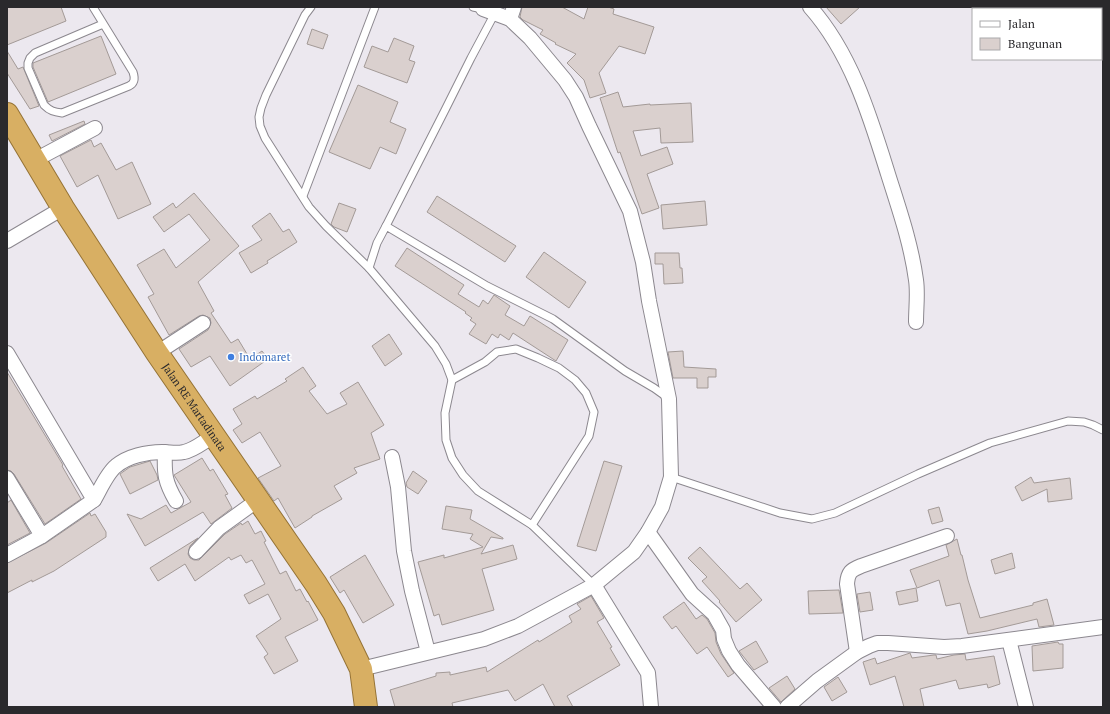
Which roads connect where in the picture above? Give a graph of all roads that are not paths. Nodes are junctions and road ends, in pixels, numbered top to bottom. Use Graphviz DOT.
graph roads {
  1 [pos="93,7"];
  2 [pos="311,7"];
  3 [pos="375,7"];
  4 [pos="810,7"];
  5 [pos="484,9"];
  6 [pos="512,13"];
  7 [pos="103,24"];
  8 [pos="7,114"];
  9 [pos="95,128"];
  10 [pos="35,160"];
  11 [pos="303,196"];
  12 [pos="63,208"];
  13 [pos="386,226"];
  14 [pos="7,241"];
  15 [pos="368,268"];
  16 [pos="916,322"];
  17 [pos="203,323"];
  18 [pos="7,353"];
  19 [pos="157,353"];
  20 [pos="452,380"];
  21 [pos="669,399"];
  22 [pos="1103,430"];
  23 [pos="214,436"];
  24 [pos="165,452"];
  25 [pos="392,457"];
  26 [pos="671,477"];
  27 [pos="7,478"];
  28 [pos="94,500"];
  29 [pos="258,500"];
  30 [pos="176,501"];
  31 [pos="532,525"];
  32 [pos="648,532"];
  33 [pos="42,536"];
  34 [pos="947,536"];
  35 [pos="196,552"];
  36 [pos="7,555"];
  37 [pos="594,585"];
  38 [pos="1103,627"];
  39 [pos="1009,640"];
  40 [pos="428,652"];
  41 [pos="858,652"];
  42 [pos="361,669"];
  43 [pos="366,707"];
  44 [pos="651,707"];
  45 [pos="774,707"];
  46 [pos="787,707"];
  47 [pos="1026,707"];
  1 -- 7 [label="lane"];
  2 -- 11 [label="lane"];
  3 -- 11 [label="lane"];
  4 -- 16 [label="street"];
  5 -- 6 [label="street"];
  5 -- 13 [label="lane"];
  6 -- 21 [label="street"];
  7 -- 7 [label="lane"];
  8 -- 10 [label="highway, Jalan RE Martadinata"];
  9 -- 10 [label="street"];
  10 -- 12 [label="highway, Jalan RE Martadinata"];
  11 -- 15 [label="lane"];
  12 -- 14 [label="street"];
  12 -- 19 [label="highway, Jalan RE Martadinata"];
  13 -- 15 [label="lane"];
  13 -- 21 [label="lane"];
  15 -- 20 [label="lane"];
  17 -- 19 [label="street"];
  18 -- 28 [label="street"];
  19 -- 23 [label="highway, Jalan RE Martadinata"];
  20 -- 31 [label="lane"];
  20 -- 31 [label="lane"];
  21 -- 26 [label="street"];
  22 -- 26 [label="lane"];
  23 -- 24 [label="street"];
  23 -- 29 [label="highway, Jalan RE Martadinata"];
  24 -- 28 [label="street"];
  24 -- 30 [label="street"];
  25 -- 40 [label="street"];
  26 -- 32 [label="street"];
  27 -- 33 [label="street"];
  28 -- 33 [label="street"];
  29 -- 35 [label="street"];
  29 -- 42 [label="highway, Jalan RE Martadinata"];
  31 -- 37 [label="lane"];
  32 -- 37 [label="street"];
  32 -- 45 [label="street"];
  33 -- 36 [label="street"];
  34 -- 41 [label="street"];
  37 -- 40 [label="street"];
  37 -- 44 [label="street"];
  38 -- 39 [label="street"];
  39 -- 41 [label="street"];
  39 -- 47 [label="street"];
  40 -- 42 [label="street"];
  41 -- 46 [label="street"];
  42 -- 43 [label="highway, Jalan RE Martadinata"];
}
